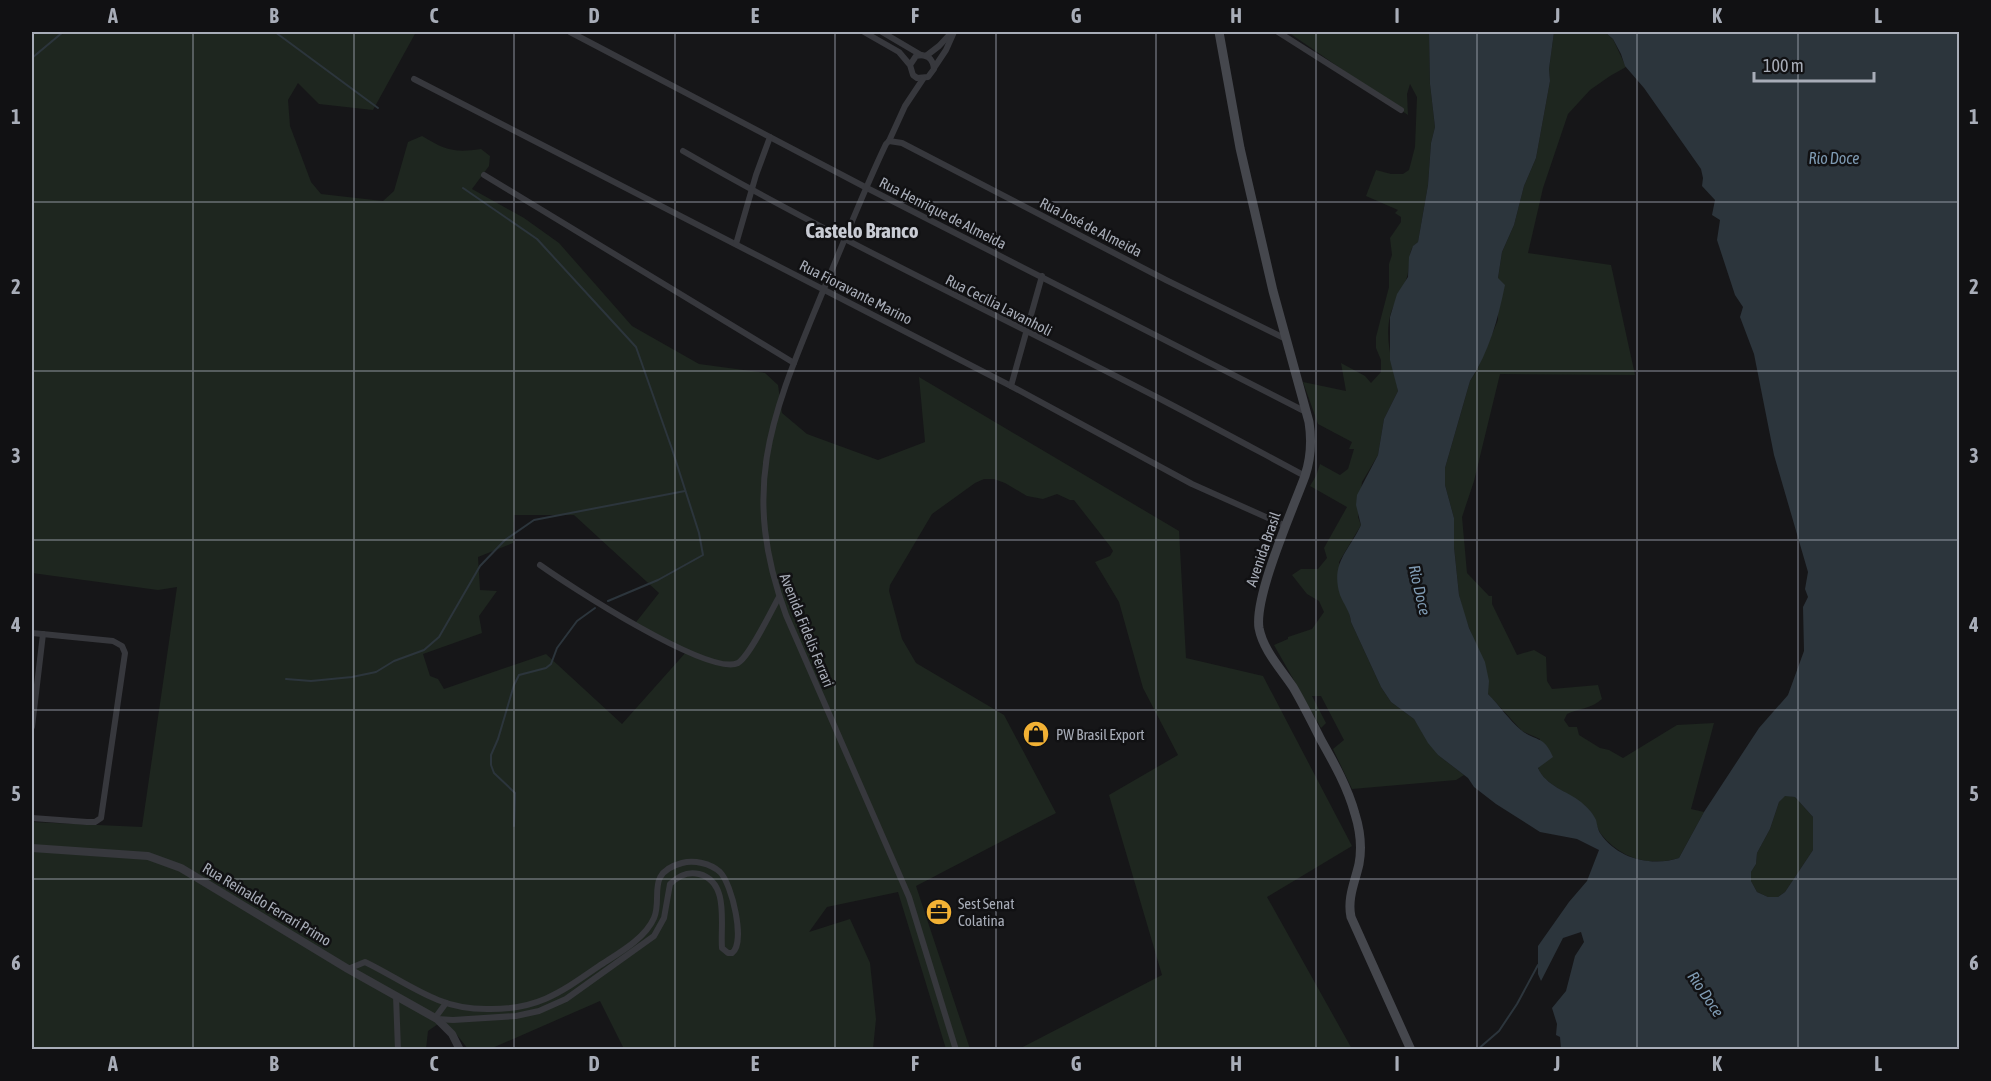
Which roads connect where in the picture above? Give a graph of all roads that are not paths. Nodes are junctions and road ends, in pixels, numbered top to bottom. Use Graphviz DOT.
graph roads {
  1 [pos="570,32"];
  2 [pos="864,32"];
  3 [pos="882,32"];
  4 [pos="953,32"];
  5 [pos="1219,32"];
  6 [pos="1278,32"];
  7 [pos="923,55"];
  8 [pos="910,65"];
  9 [pos="934,69"];
  10 [pos="414,79"];
  11 [pos="923,79"];
  12 [pos="1401,110"];
  13 [pos="770,137"];
  14 [pos="887,143"];
  15 [pos="683,151"];
  16 [pos="484,175"];
  17 [pos="865,187"];
  18 [pos="752,190"];
  19 [pos="844,239"];
  20 [pos="736,244"];
  21 [pos="1042,276"];
  22 [pos="824,290"];
  23 [pos="1025,332"];
  24 [pos="1286,339"];
  25 [pos="794,363"];
  26 [pos="1011,386"];
  27 [pos="1306,412"];
  28 [pos="1305,476"];
  29 [pos="1286,526"];
  30 [pos="540,565"];
  31 [pos="779,597"];
  32 [pos="32,633"];
  33 [pos="42,634"];
  34 [pos="32,727"];
  35 [pos="32,818"];
  36 [pos="32,848"];
  37 [pos="656,888"];
  38 [pos="668,893"];
  39 [pos="348,969"];
  40 [pos="396,996"];
  41 [pos="446,1003"];
  42 [pos="436,1018"];
  43 [pos="398,1050"];
  44 [pos="460,1050"];
  45 [pos="956,1050"];
  46 [pos="1411,1050"];
  1 -- 13 [label="street, Rua Henrique de Almeida"];
  2 -- 8 [label="street"];
  3 -- 7 [label="street"];
  4 -- 7 [label="street"];
  4 -- 9 [label="street"];
  5 -- 24 [label="main road, Avenida Brasil"];
  6 -- 12 [label="street"];
  7 -- 8 [label="street"];
  7 -- 9 [label="street"];
  8 -- 11 [label="street"];
  9 -- 11 [label="street"];
  10 -- 20 [label="street, Rua Fioravante Marino"];
  11 -- 14 [label="street, Avenida Fidelis Ferrari"];
  13 -- 17 [label="street, Rua Henrique de Almeida"];
  13 -- 18 [label="street"];
  14 -- 17 [label="street, Avenida Fidelis Ferrari"];
  14 -- 24 [label="street, Rua José de Almeida"];
  15 -- 18 [label="street, Rua Cecilia Lavanholi"];
  16 -- 25 [label="street"];
  17 -- 19 [label="street, Avenida Fidelis Ferrari"];
  17 -- 21 [label="street, Rua Henrique de Almeida"];
  18 -- 19 [label="street, Rua Cecilia Lavanholi"];
  18 -- 20 [label="street"];
  19 -- 22 [label="street, Avenida Fidelis Ferrari"];
  19 -- 23 [label="street, Rua Cecilia Lavanholi"];
  20 -- 22 [label="street, Rua Fioravante Marino"];
  21 -- 23 [label="street"];
  21 -- 27 [label="street, Rua Henrique de Almeida"];
  22 -- 25 [label="street, Avenida Fidelis Ferrari"];
  22 -- 26 [label="street, Rua Fioravante Marino"];
  23 -- 26 [label="street"];
  23 -- 28 [label="street, Rua Cecilia Lavanholi"];
  24 -- 27 [label="main road, Avenida Brasil"];
  25 -- 31 [label="street, Avenida Fidelis Ferrari"];
  26 -- 29 [label="street, Rua Fioravante Marino"];
  27 -- 28 [label="main road, Avenida Brasil"];
  28 -- 29 [label="main road, Avenida Brasil"];
  29 -- 46 [label="main road, Avenida Brasil"];
  30 -- 31 [label="street"];
  31 -- 45 [label="street, Avenida Fidelis Ferrari"];
  32 -- 33 [label="street"];
  33 -- 34 [label="street"];
  33 -- 35 [label="street"];
  36 -- 39 [label="street, Rua Reinaldo Ferrari Primo"];
  37 -- 38 [label="street"];
  37 -- 38 [label="street"];
  37 -- 41 [label="street"];
  38 -- 42 [label="street"];
  39 -- 40 [label="street, Rua Reinaldo Ferrari Primo"];
  39 -- 41 [label="street"];
  40 -- 42 [label="street, Rua Reinaldo Ferrari Primo"];
  40 -- 43 [label="street"];
  41 -- 42 [label="street"];
  42 -- 44 [label="street, Rua Reinaldo Ferrari Primo"];
}
